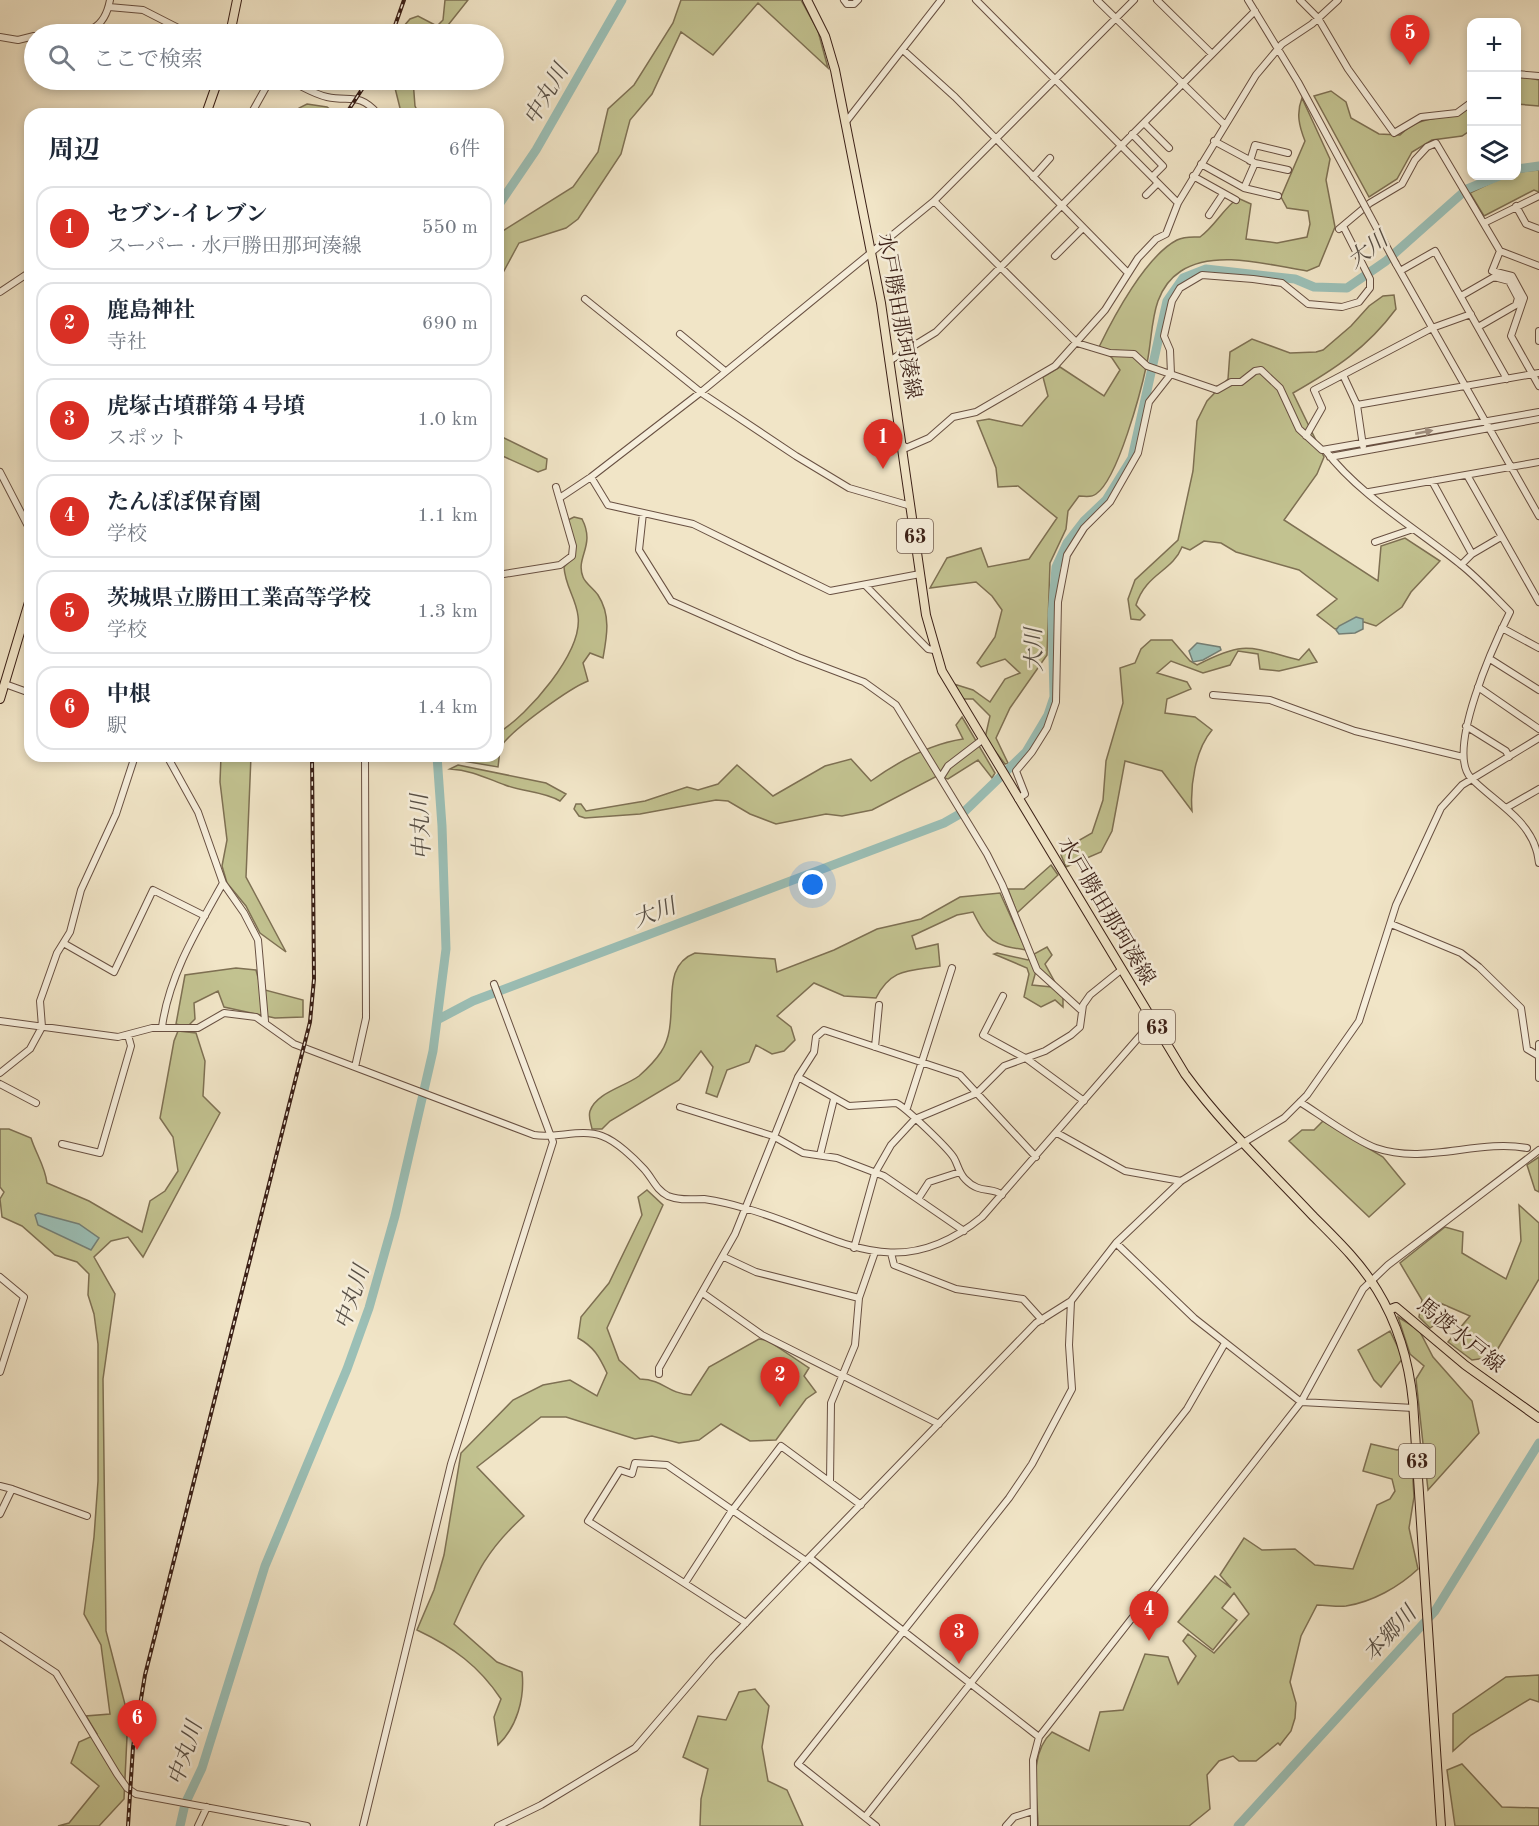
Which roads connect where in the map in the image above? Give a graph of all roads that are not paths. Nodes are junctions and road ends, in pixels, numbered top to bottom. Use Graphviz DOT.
graph roads {
  1 [pos="237,0"];
  2 [pos="807,0"];
  3 [pos="844,0"];
  4 [pos="858,0"];
  5 [pos="941,0"];
  6 [pos="976,0"];
  7 [pos="1097,0"];
  8 [pos="1134,0"];
  9 [pos="1157,0"];
  10 [pos="1248,0"];
  11 [pos="1300,0"];
  12 [pos="1338,0"];
  13 [pos="109,3"];
  14 [pos="1255,11"];
  15 [pos="1116,18"];
  16 [pos="1318,18"];
  17 [pos="99,24"];
  18 [pos="170,24"];
  19 [pos="232,24"];
  20 [pos="0,37"];
  21 [pos="24,38"];
  22 [pos="1278,49"];
  23 [pos="903,50"];
  24 [pos="1212,54"];
  25 [pos="1521,74"];
  26 [pos="1539,76"];
  27 [pos="1056,79"];
  28 [pos="1183,84"];
  29 [pos="215,90"];
  30 [pos="264,90"];
  31 [pos="311,90"];
  32 [pos="1467,106"];
  33 [pos="208,108"];
  34 [pos="254,108"];
  35 [pos="373,108"];
  36 [pos="845,123"];
  37 [pos="1144,123"];
  38 [pos="1224,124"];
  39 [pos="1132,134"];
  40 [pos="997,139"];
  41 [pos="1214,141"];
  42 [pos="1121,146"];
  43 [pos="1169,148"];
  44 [pos="1288,153"];
  45 [pos="1050,158"];
  46 [pos="1252,162"];
  47 [pos="1201,164"];
  48 [pos="1288,170"];
  49 [pos="1193,176"];
  50 [pos="1033,177"];
  51 [pos="1152,177"];
  52 [pos="1158,183"];
  53 [pos="1244,188"];
  54 [pos="1223,194"];
  55 [pos="1146,195"];
  56 [pos="1278,195"];
  57 [pos="1539,196"];
  58 [pos="1236,200"];
  59 [pos="934,201"];
  60 [pos="1178,203"];
  61 [pos="1062,206"];
  62 [pos="1516,206"];
  63 [pos="1209,215"];
  64 [pos="1484,223"];
  65 [pos="1083,228"];
  66 [pos="1539,229"];
  67 [pos="871,251"];
  68 [pos="1500,251"];
  69 [pos="1055,256"];
  70 [pos="1002,266"];
  71 [pos="1539,266"];
  72 [pos="1400,271"];
  73 [pos="1128,273"];
  74 [pos="24,276"];
  75 [pos="2,289"];
  76 [pos="1461,296"];
  77 [pos="585,299"];
  78 [pos="1471,314"];
  79 [pos="1478,327"];
  80 [pos="1432,328"];
  81 [pos="1539,331"];
  82 [pos="680,334"];
  83 [pos="1539,341"];
  84 [pos="1077,343"];
  85 [pos="889,361"];
  86 [pos="725,371"];
  87 [pos="1171,374"];
  88 [pos="1536,374"];
  89 [pos="1343,375"];
  90 [pos="1507,379"];
  91 [pos="1464,386"];
  92 [pos="1539,386"];
  93 [pos="701,392"];
  94 [pos="1357,405"];
  95 [pos="1539,412"];
  96 [pos="1539,419"];
  97 [pos="1485,420"];
  98 [pos="1490,429"];
  99 [pos="1306,436"];
  100 [pos="903,445"];
  101 [pos="1364,447"];
  102 [pos="1325,450"];
  103 [pos="1330,457"];
  104 [pos="1539,462"];
  105 [pos="1512,468"];
  106 [pos="0,472"];
  107 [pos="1467,475"];
  108 [pos="591,477"];
  109 [pos="1432,482"];
  110 [pos="556,487"];
  111 [pos="1369,492"];
  112 [pos="561,497"];
  113 [pos="911,506"];
  114 [pos="643,513"];
  115 [pos="1539,516"];
  116 [pos="24,518"];
  117 [pos="1413,529"];
  118 [pos="1502,537"];
  119 [pos="1375,542"];
  120 [pos="1472,554"];
  121 [pos="1461,565"];
  122 [pos="504,574"];
  123 [pos="920,574"];
  124 [pos="865,585"];
  125 [pos="1538,598"];
  126 [pos="24,619"];
  127 [pos="1502,628"];
  128 [pos="1539,648"];
  129 [pos="934,650"];
  130 [pos="1490,659"];
  131 [pos="4,684"];
  132 [pos="1478,687"];
  133 [pos="1539,690"];
  134 [pos="24,691"];
  135 [pos="1213,695"];
  136 [pos="0,699"];
  137 [pos="1467,726"];
  138 [pos="1539,729"];
  139 [pos="1539,738"];
  140 [pos="982,740"];
  141 [pos="1463,757"];
  142 [pos="1509,757"];
  143 [pos="133,762"];
  144 [pos="169,762"];
  145 [pos="365,762"];
  146 [pos="941,777"];
  147 [pos="1472,779"];
  148 [pos="1539,789"];
  149 [pos="1018,799"];
  150 [pos="1506,808"];
  151 [pos="1539,863"];
  152 [pos="223,883"];
  153 [pos="205,916"];
  154 [pos="1391,924"];
  155 [pos="65,944"];
  156 [pos="952,968"];
  157 [pos="1121,970"];
  158 [pos="494,984"];
  159 [pos="1004,996"];
  160 [pos="879,1005"];
  161 [pos="1082,1011"];
  162 [pos="265,1021"];
  163 [pos="1153,1021"];
  164 [pos="0,1022"];
  165 [pos="42,1027"];
  166 [pos="162,1027"];
  167 [pos="128,1035"];
  168 [pos="1539,1044"];
  169 [pos="875,1047"];
  170 [pos="1537,1055"];
  171 [pos="1027,1059"];
  172 [pos="922,1062"];
  173 [pos="356,1067"];
  174 [pos="0,1073"];
  175 [pos="798,1077"];
  176 [pos="1539,1078"];
  177 [pos="0,1084"];
  178 [pos="977,1094"];
  179 [pos="834,1100"];
  180 [pos="1083,1101"];
  181 [pos="36,1102"];
  182 [pos="1300,1102"];
  183 [pos="680,1107"];
  184 [pos="907,1108"];
  185 [pos="915,1119"];
  186 [pos="1057,1133"];
  187 [pos="773,1136"];
  188 [pos="552,1138"];
  189 [pos="1244,1141"];
  190 [pos="62,1144"];
  191 [pos="1527,1148"];
  192 [pos="1539,1150"];
  193 [pos="820,1155"];
  194 [pos="1036,1156"];
  195 [pos="960,1172"];
  196 [pos="875,1173"];
  197 [pos="1181,1181"];
  198 [pos="1002,1195"];
  199 [pos="918,1198"];
  200 [pos="745,1208"];
  201 [pos="963,1231"];
  202 [pos="1116,1243"];
  203 [pos="854,1248"];
  204 [pos="875,1252"];
  205 [pos="891,1253"];
  206 [pos="724,1257"];
  207 [pos="0,1277"];
  208 [pos="1370,1280"];
  209 [pos="704,1294"];
  210 [pos="859,1298"];
  211 [pos="1071,1301"];
  212 [pos="1388,1310"];
  213 [pos="1042,1320"];
  214 [pos="1225,1343"];
  215 [pos="0,1372"];
  216 [pos="659,1374"];
  217 [pos="844,1375"];
  218 [pos="1301,1402"];
  219 [pos="1413,1408"];
  220 [pos="1539,1418"];
  221 [pos="939,1424"];
  222 [pos="830,1482"];
  223 [pos="0,1486"];
  224 [pos="12,1489"];
  225 [pos="861,1505"];
  226 [pos="731,1512"];
  227 [pos="0,1514"];
  228 [pos="87,1516"];
  229 [pos="808,1559"];
  230 [pos="685,1583"];
  231 [pos="746,1623"];
  232 [pos="904,1631"];
  233 [pos="0,1636"];
  234 [pos="970,1684"];
  235 [pos="1039,1737"];
  236 [pos="207,1807"];
  237 [pos="1033,1811"];
  238 [pos="865,1817"];
  239 [pos="198,1826"];
  240 [pos="307,1826"];
  241 [pos="363,1826"];
  242 [pos="498,1826"];
  243 [pos="876,1826"];
  244 [pos="1006,1826"];
  245 [pos="1034,1826"];
  246 [pos="1441,1826"];
  1 -- 19 [label="main road"];
  2 -- 36 [label="main road, 水戸勝田那珂湊線 / 63"];
  3 -- 4 [label="street"];
  5 -- 23 [label="street"];
  6 -- 27 [label="street"];
  7 -- 15 [label="street"];
  8 -- 15 [label="street"];
  9 -- 24 [label="street"];
  10 -- 14 [label="street"];
  11 -- 16 [label="street"];
  12 -- 16 [label="street"];
  13 -- 17 [label="street"];
  13 -- 18 [label="street"];
  14 -- 22 [label="street"];
  14 -- 24 [label="street"];
  15 -- 27 [label="street"];
  15 -- 28 [label="street"];
  16 -- 22 [label="street"];
  16 -- 32 [label="street"];
  20 -- 21 [label="street"];
  22 -- 38 [label="street"];
  22 -- 72 [label="street, bridge"];
  23 -- 36 [label="street"];
  23 -- 40 [label="street"];
  24 -- 28 [label="street"];
  25 -- 26 [label="street"];
  27 -- 40 [label="street"];
  27 -- 42 [label="street"];
  28 -- 37 [label="street"];
  28 -- 38 [label="street"];
  29 -- 33 [label="main road"];
  30 -- 34 [label="street"];
  31 -- 35 [label="street"];
  36 -- 67 [label="main road, 水戸勝田那珂湊線 / 63"];
  37 -- 39 [label="street"];
  37 -- 43 [label="street"];
  38 -- 41 [label="street"];
  39 -- 42 [label="street"];
  39 -- 51 [label="street"];
  40 -- 50 [label="street"];
  40 -- 59 [label="street"];
  41 -- 46 [label="street"];
  41 -- 47 [label="street"];
  42 -- 51 [label="street"];
  42 -- 61 [label="street"];
  44 -- 46 [label="street"];
  45 -- 50 [label="street"];
  46 -- 48 [label="street"];
  46 -- 53 [label="street"];
  47 -- 49 [label="street"];
  47 -- 53 [label="street"];
  49 -- 54 [label="street"];
  49 -- 60 [label="street"];
  50 -- 61 [label="street"];
  51 -- 52 [label="street"];
  52 -- 55 [label="street"];
  52 -- 60 [label="street"];
  53 -- 56 [label="street"];
  54 -- 58 [label="street"];
  54 -- 63 [label="street"];
  57 -- 62 [label="street"];
  59 -- 67 [label="street"];
  59 -- 70 [label="street"];
  60 -- 73 [label="street"];
  61 -- 65 [label="street"];
  61 -- 70 [label="street"];
  62 -- 64 [label="street"];
  62 -- 66 [label="street"];
  64 -- 68 [label="street"];
  64 -- 87 [label="street"];
  65 -- 69 [label="street"];
  65 -- 73 [label="street"];
  67 -- 85 [label="main road, 水戸勝田那珂湊線 / 63"];
  67 -- 86 [label="street"];
  68 -- 71 [label="street"];
  68 -- 88 [label="street"];
  70 -- 84 [label="street"];
  70 -- 85 [label="street"];
  72 -- 76 [label="street"];
  72 -- 80 [label="street"];
  73 -- 84 [label="street"];
  74 -- 75 [label="street"];
  76 -- 78 [label="street"];
  76 -- 79 [label="street"];
  77 -- 93 [label="street"];
  78 -- 79 [label="street"];
  78 -- 80 [label="street"];
  79 -- 90 [label="street"];
  80 -- 89 [label="street"];
  80 -- 91 [label="street"];
  81 -- 83 [label="street"];
  82 -- 86 [label="street"];
  84 -- 87 [label="street"];
  84 -- 100 [label="street"];
  85 -- 100 [label="main road, 水戸勝田那珂湊線 / 63"];
  86 -- 93 [label="street"];
  87 -- 99 [label="street"];
  87 -- 149 [label="street"];
  88 -- 90 [label="street"];
  88 -- 92 [label="street"];
  89 -- 94 [label="street"];
  89 -- 99 [label="street"];
  90 -- 91 [label="street"];
  91 -- 94 [label="street"];
  91 -- 97 [label="street"];
  93 -- 108 [label="street"];
  93 -- 113 [label="street"];
  94 -- 101 [label="street"];
  95 -- 97 [label="street"];
  96 -- 98 [label="street"];
  97 -- 98 [label="street"];
  101 -- 97 [label="street, one-way"];
  98 -- 101 [label="street"];
  98 -- 105 [label="street"];
  99 -- 102 [label="street"];
  100 -- 113 [label="main road, 水戸勝田那珂湊線 / 63"];
  101 -- 102 [label="street"];
  101 -- 103 [label="street"];
  102 -- 103 [label="street"];
  103 -- 111 [label="street"];
  104 -- 105 [label="street"];
  105 -- 107 [label="street"];
  105 -- 115 [label="street"];
  106 -- 116 [label="street"];
  107 -- 109 [label="street"];
  107 -- 118 [label="street"];
  108 -- 112 [label="street"];
  108 -- 114 [label="street"];
  109 -- 111 [label="street"];
  109 -- 120 [label="street"];
  110 -- 112 [label="street"];
  111 -- 117 [label="street"];
  112 -- 122 [label="street"];
  113 -- 123 [label="main road, 水戸勝田那珂湊線 / 63"];
  114 -- 124 [label="street"];
  114 -- 146 [label="street"];
  117 -- 119 [label="street"];
  117 -- 121 [label="street"];
  118 -- 120 [label="street"];
  118 -- 125 [label="street"];
  120 -- 121 [label="street"];
  121 -- 127 [label="street"];
  123 -- 124 [label="street"];
  123 -- 129 [label="main road, 水戸勝田那珂湊線 / 63"];
  124 -- 129 [label="street"];
  126 -- 131 [label="main road"];
  127 -- 128 [label="street"];
  127 -- 130 [label="street"];
  129 -- 140 [label="main road, 水戸勝田那珂湊線 / 63"];
  130 -- 132 [label="street"];
  130 -- 133 [label="street"];
  131 -- 134 [label="street"];
  131 -- 136 [label="main road"];
  132 -- 137 [label="street"];
  132 -- 138 [label="street"];
  135 -- 141 [label="street"];
  137 -- 141 [label="street"];
  137 -- 142 [label="street"];
  139 -- 142 [label="street"];
  140 -- 146 [label="street"];
  140 -- 149 [label="main road, 水戸勝田那珂湊線 / 63"];
  141 -- 147 [label="street"];
  142 -- 147 [label="street"];
  143 -- 155 [label="street"];
  144 -- 152 [label="street"];
  145 -- 173 [label="street"];
  146 -- 161 [label="street"];
  147 -- 150 [label="street"];
  147 -- 154 [label="street"];
  148 -- 150 [label="street"];
  149 -- 157 [label="main road, 水戸勝田那珂湊線 / 63"];
  150 -- 151 [label="street"];
  152 -- 153 [label="street"];
  152 -- 162 [label="street"];
  153 -- 155 [label="street"];
  153 -- 166 [label="street"];
  154 -- 170 [label="street"];
  154 -- 182 [label="street"];
  155 -- 165 [label="street"];
  156 -- 172 [label="street"];
  157 -- 161 [label="street"];
  157 -- 163 [label="main road, 水戸勝田那珂湊線 / 63"];
  158 -- 188 [label="street"];
  159 -- 171 [label="street"];
  160 -- 169 [label="street"];
  161 -- 171 [label="street"];
  162 -- 166 [label="street"];
  162 -- 173 [label="street"];
  163 -- 180 [label="street"];
  163 -- 189 [label="main road, 水戸勝田那珂湊線 / 63"];
  164 -- 165 [label="street"];
  165 -- 167 [label="street"];
  165 -- 174 [label="street"];
  166 -- 167 [label="street"];
  167 -- 190 [label="street"];
  168 -- 170 [label="street"];
  169 -- 172 [label="street"];
  169 -- 175 [label="street"];
  170 -- 176 [label="street"];
  171 -- 178 [label="street"];
  171 -- 180 [label="street"];
  172 -- 178 [label="street"];
  172 -- 184 [label="street"];
  173 -- 188 [label="street"];
  175 -- 179 [label="street"];
  175 -- 187 [label="street"];
  177 -- 181 [label="street"];
  178 -- 185 [label="street"];
  178 -- 194 [label="street"];
  179 -- 184 [label="street"];
  179 -- 193 [label="street"];
  180 -- 186 [label="street"];
  182 -- 189 [label="street"];
  182 -- 191 [label="street"];
  183 -- 187 [label="street"];
  184 -- 185 [label="street"];
  185 -- 195 [label="street"];
  185 -- 196 [label="street"];
  186 -- 194 [label="street"];
  186 -- 197 [label="street"];
  187 -- 193 [label="street"];
  187 -- 200 [label="street"];
  188 -- 200 [label="street"];
  188 -- 241 [label="street"];
  189 -- 197 [label="street"];
  189 -- 208 [label="main road, 水戸勝田那珂湊線 / 63"];
  192 -- 208 [label="street"];
  193 -- 196 [label="street"];
  194 -- 198 [label="street"];
  195 -- 198 [label="street"];
  195 -- 199 [label="street"];
  196 -- 199 [label="street"];
  196 -- 203 [label="street"];
  197 -- 202 [label="street"];
  198 -- 201 [label="street"];
  199 -- 201 [label="street"];
  200 -- 203 [label="street"];
  200 -- 206 [label="street"];
  201 -- 205 [label="street"];
  202 -- 211 [label="street"];
  202 -- 214 [label="street"];
  203 -- 204 [label="street"];
  204 -- 205 [label="street"];
  204 -- 210 [label="street"];
  205 -- 213 [label="street"];
  206 -- 209 [label="street"];
  206 -- 210 [label="street"];
  207 -- 215 [label="street"];
  208 -- 212 [label="main road, 水戸勝田那珂湊線 / 63"];
  208 -- 218 [label="street"];
  209 -- 216 [label="street"];
  209 -- 217 [label="street"];
  210 -- 217 [label="street"];
  211 -- 213 [label="street"];
  211 -- 232 [label="street"];
  212 -- 219 [label="main road, 水戸勝田那珂湊線 / 63"];
  212 -- 220 [label="main road, 馬渡水戸線"];
  213 -- 221 [label="street"];
  214 -- 218 [label="street"];
  214 -- 234 [label="street"];
  217 -- 221 [label="street"];
  217 -- 222 [label="street"];
  218 -- 219 [label="street"];
  218 -- 235 [label="street"];
  219 -- 246 [label="main road, 水戸勝田那珂湊線 / 63"];
  221 -- 225 [label="street"];
  222 -- 225 [label="street"];
  222 -- 226 [label="street"];
  223 -- 224 [label="street"];
  224 -- 227 [label="street"];
  224 -- 228 [label="street"];
  225 -- 229 [label="street"];
  226 -- 229 [label="street"];
  226 -- 230 [label="street"];
  226 -- 230 [label="street"];
  229 -- 231 [label="street"];
  229 -- 232 [label="street"];
  230 -- 231 [label="street"];
  231 -- 242 [label="street"];
  232 -- 234 [label="street"];
  232 -- 238 [label="street"];
  233 -- 236 [label="street"];
  234 -- 235 [label="street"];
  234 -- 238 [label="street"];
  235 -- 237 [label="street"];
  236 -- 239 [label="street"];
  236 -- 240 [label="street"];
  237 -- 244 [label="street"];
  237 -- 245 [label="street"];
  238 -- 243 [label="street"];
}
